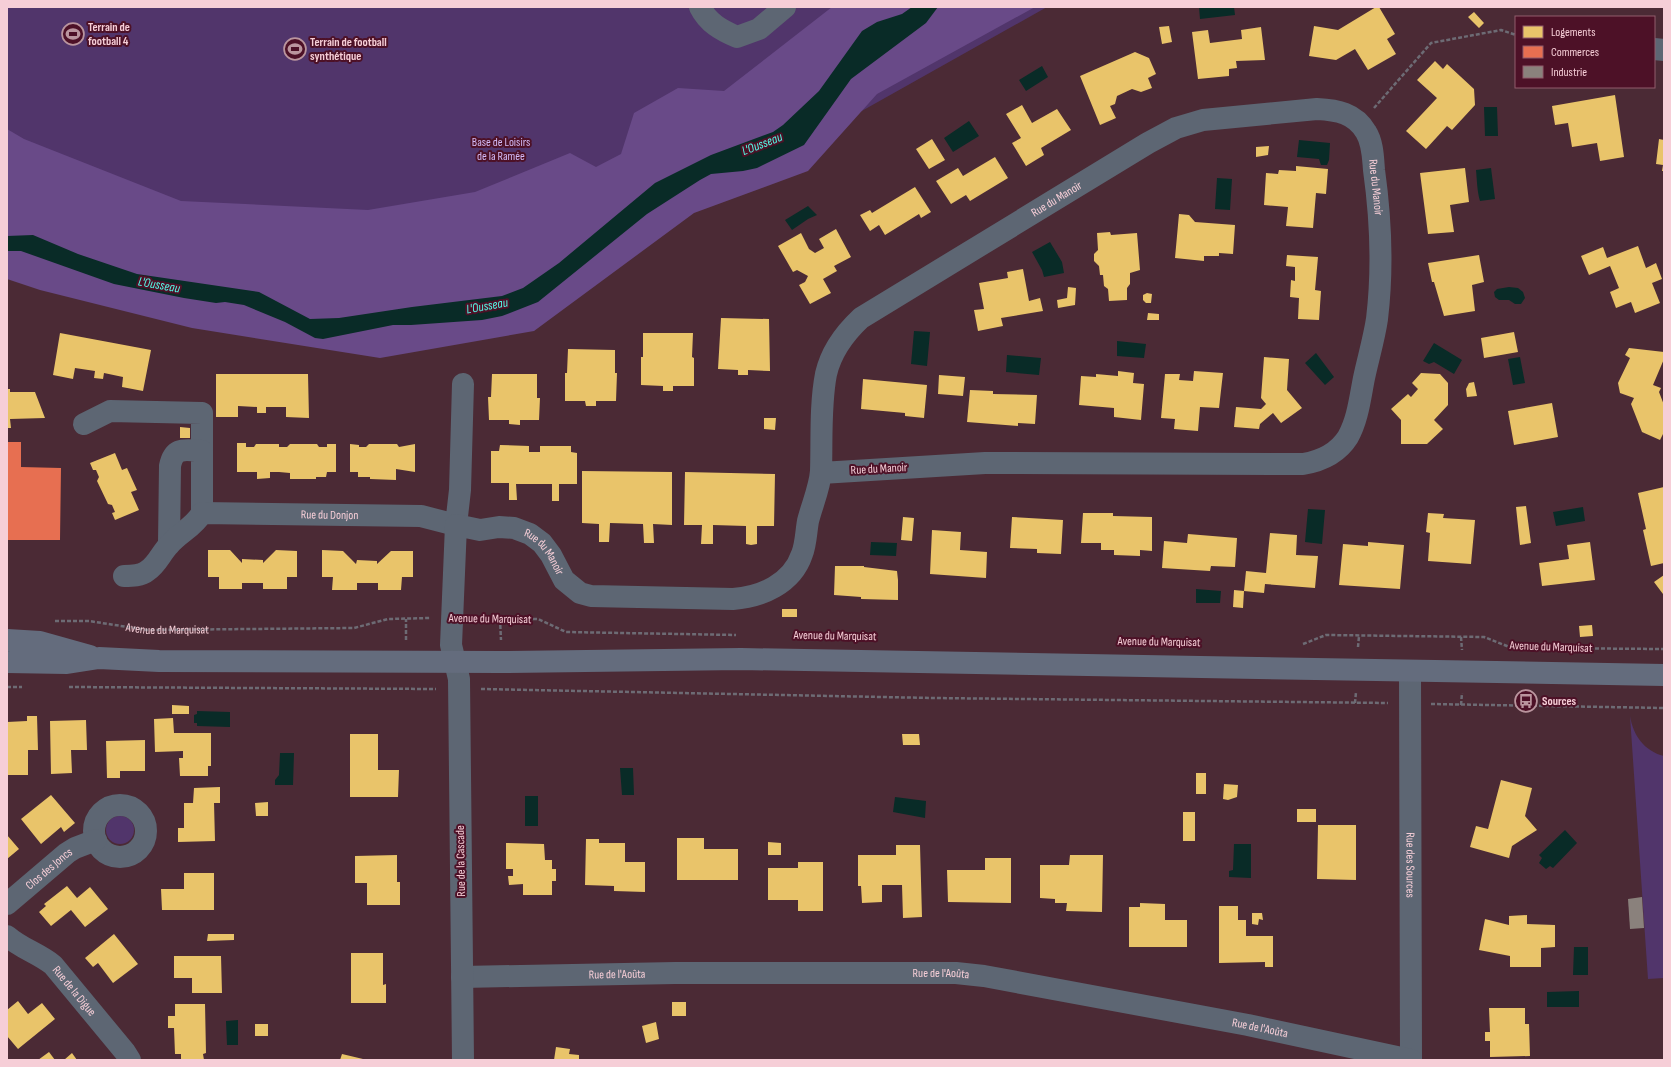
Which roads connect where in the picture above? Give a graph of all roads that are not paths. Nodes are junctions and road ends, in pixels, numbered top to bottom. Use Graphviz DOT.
graph roads {
  1 [pos="700,7"];
  2 [pos="785,7"];
  3 [pos="463,384"];
  4 [pos="84,424"];
  5 [pos="202,451"];
  6 [pos="821,473"];
  7 [pos="202,513"];
  8 [pos="456,525"];
  9 [pos="169,544"];
  10 [pos="124,576"];
  11 [pos="7,640"];
  12 [pos="99,658"];
  13 [pos="456,661"];
  14 [pos="7,662"];
  15 [pos="1410,671"];
  16 [pos="1664,675"];
  17 [pos="96,840"];
  18 [pos="7,904"];
  19 [pos="7,936"];
  20 [pos="462,977"];
  21 [pos="130,1060"];
  22 [pos="462,1060"];
  23 [pos="1411,1060"];
  1 -- 2 [label="street"];
  3 -- 8 [label="street"];
  4 -- 5 [label="street"];
  5 -- 7 [label="street"];
  5 -- 9 [label="street"];
  6 -- 6 [label="street, Rue du Manoir"];
  6 -- 8 [label="street, Rue du Manoir"];
  7 -- 8 [label="street, Rue du Donjon"];
  7 -- 9 [label="street"];
  8 -- 13 [label="street"];
  9 -- 10 [label="street"];
  11 -- 12 [label="main road, Avenue du Marquisat"];
  12 -- 13 [label="main road, Avenue du Marquisat"];
  12 -- 14 [label="main road, Avenue du Marquisat"];
  13 -- 15 [label="main road, Avenue du Marquisat"];
  13 -- 20 [label="street, Rue de la Cascade"];
  15 -- 16 [label="main road, Avenue du Marquisat"];
  15 -- 23 [label="street, Rue des Sources"];
  17 -- 18 [label="street, Clos des Joncs"];
  19 -- 21 [label="street, Rue de la Digue"];
  20 -- 22 [label="street, Rue de la Cascade"];
  20 -- 23 [label="street, Rue de l'Aoûta"];
}
